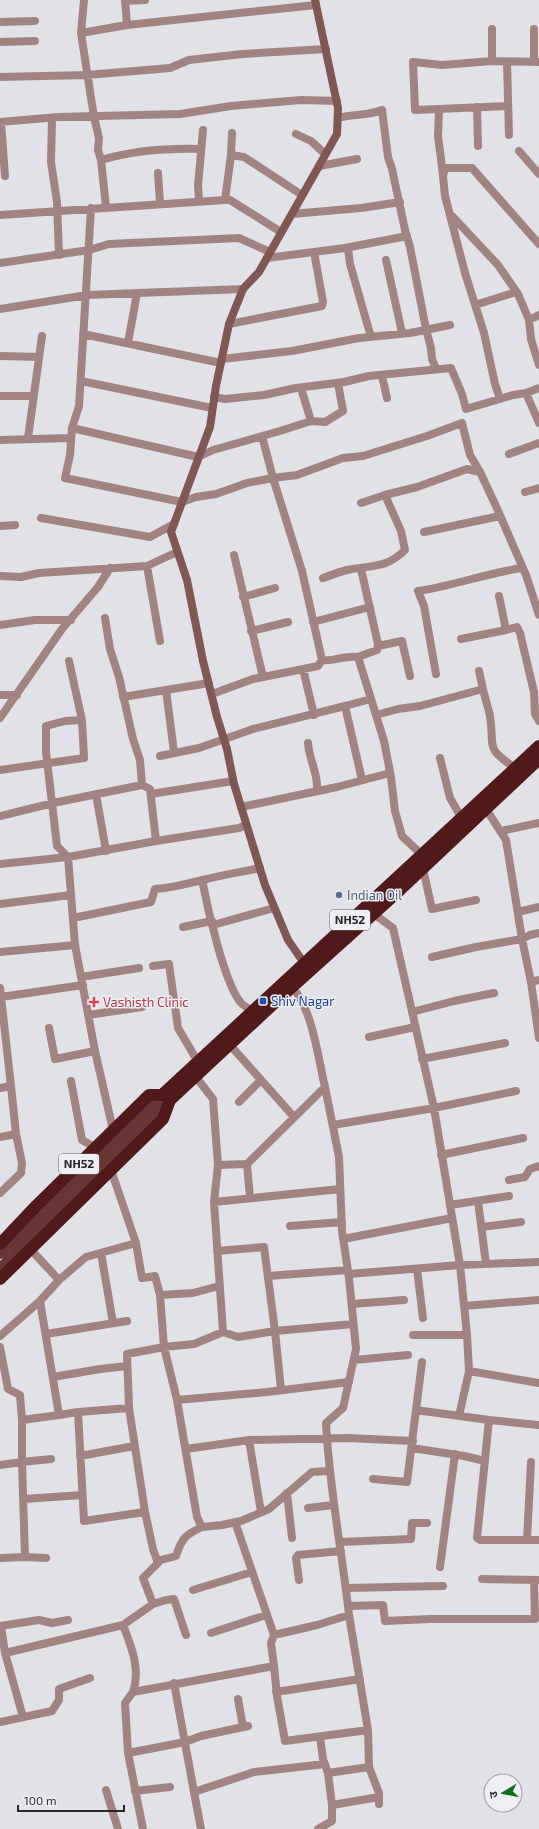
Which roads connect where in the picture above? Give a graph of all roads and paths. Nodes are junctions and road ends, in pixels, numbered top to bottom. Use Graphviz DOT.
graph roads {
  1 [pos="84,0"];
  2 [pos="146,0"];
  3 [pos="125,1"];
  4 [pos="316,3"];
  5 [pos="35,21"];
  6 [pos="0,22"];
  7 [pos="127,25"];
  8 [pos="492,29"];
  9 [pos="534,29"];
  10 [pos="81,33"];
  11 [pos="35,41"];
  12 [pos="0,42"];
  13 [pos="326,48"];
  14 [pos="492,61"];
  15 [pos="507,62"];
  16 [pos="536,62"];
  17 [pos="88,76"];
  18 [pos="0,77"];
  19 [pos="337,101"];
  20 [pos="508,106"];
  21 [pos="477,107"];
  22 [pos="439,110"];
  23 [pos="94,117"];
  24 [pos="52,118"];
  25 [pos="338,118"];
  26 [pos="1,122"];
  27 [pos="203,130"];
  28 [pos="232,133"];
  29 [pos="296,134"];
  30 [pos="509,135"];
  31 [pos="478,146"];
  32 [pos="201,149"];
  33 [pos="518,151"];
  34 [pos="325,154"];
  35 [pos="231,155"];
  36 [pos="357,159"];
  37 [pos="101,160"];
  38 [pos="319,166"];
  39 [pos="158,173"];
  40 [pos="539,174"];
  41 [pos="5,176"];
  42 [pos="443,176"];
  43 [pos="302,195"];
  44 [pos="225,200"];
  45 [pos="199,201"];
  46 [pos="400,202"];
  47 [pos="160,203"];
  48 [pos="106,207"];
  49 [pos="91,208"];
  50 [pos="58,210"];
  51 [pos="292,214"];
  52 [pos="450,214"];
  53 [pos="0,215"];
  54 [pos="281,232"];
  55 [pos="407,236"];
  56 [pos="539,244"];
  57 [pos="348,248"];
  58 [pos="89,250"];
  59 [pos="314,252"];
  60 [pos="59,255"];
  61 [pos="269,255"];
  62 [pos="386,260"];
  63 [pos="0,263"];
  64 [pos="243,289"];
  65 [pos="516,292"];
  66 [pos="137,293"];
  67 [pos="86,295"];
  68 [pos="476,305"];
  69 [pos="0,309"];
  70 [pos="539,315"];
  71 [pos="529,320"];
  72 [pos="229,324"];
  73 [pos="450,325"];
  74 [pos="426,330"];
  75 [pos="84,334"];
  76 [pos="402,334"];
  77 [pos="42,336"];
  78 [pos="371,337"];
  79 [pos="128,343"];
  80 [pos="0,356"];
  81 [pos="39,357"];
  82 [pos="222,361"];
  83 [pos="539,365"];
  84 [pos="436,369"];
  85 [pos="382,376"];
  86 [pos="81,381"];
  87 [pos="338,383"];
  88 [pos="301,388"];
  89 [pos="539,388"];
  90 [pos="526,394"];
  91 [pos="0,396"];
  92 [pos="34,396"];
  93 [pos="214,397"];
  94 [pos="387,398"];
  95 [pos="500,399"];
  96 [pos="212,408"];
  97 [pos="311,421"];
  98 [pos="539,423"];
  99 [pos="72,428"];
  100 [pos="262,436"];
  101 [pos="28,438"];
  102 [pos="72,438"];
  103 [pos="0,440"];
  104 [pos="539,443"];
  105 [pos="509,454"];
  106 [pos="198,457"];
  107 [pos="480,472"];
  108 [pos="273,478"];
  109 [pos="539,488"];
  110 [pos="525,492"];
  111 [pos="385,495"];
  112 [pos="182,502"];
  113 [pos="361,504"];
  114 [pos="500,516"];
  115 [pos="41,518"];
  116 [pos="174,524"];
  117 [pos="15,525"];
  118 [pos="0,526"];
  119 [pos="424,532"];
  120 [pos="177,552"];
  121 [pos="234,555"];
  122 [pos="147,566"];
  123 [pos="110,568"];
  124 [pos="522,568"];
  125 [pos="361,569"];
  126 [pos="0,576"];
  127 [pos="323,578"];
  128 [pos="275,588"];
  129 [pos="243,596"];
  130 [pos="499,596"];
  131 [pos="370,606"];
  132 [pos="539,615"];
  133 [pos="105,618"];
  134 [pos="71,620"];
  135 [pos="288,622"];
  136 [pos="313,622"];
  137 [pos="0,625"];
  138 [pos="506,630"];
  139 [pos="251,631"];
  140 [pos="461,638"];
  141 [pos="160,641"];
  142 [pos="378,646"];
  143 [pos="358,657"];
  144 [pos="322,660"];
  145 [pos="69,661"];
  146 [pos="304,669"];
  147 [pos="479,671"];
  148 [pos="436,674"];
  149 [pos="410,676"];
  150 [pos="263,677"];
  151 [pos="209,683"];
  152 [pos="483,689"];
  153 [pos="166,690"];
  154 [pos="212,694"];
  155 [pos="0,695"];
  156 [pos="17,695"];
  157 [pos="123,697"];
  158 [pos="371,699"];
  159 [pos="345,706"];
  160 [pos="314,715"];
  161 [pos="376,715"];
  162 [pos="0,718"];
  163 [pos="82,720"];
  164 [pos="539,721"];
  165 [pos="224,740"];
  166 [pos="308,743"];
  167 [pos="539,746"];
  168 [pos="174,752"];
  169 [pos="160,756"];
  170 [pos="440,758"];
  171 [pos="539,759"];
  172 [pos="48,764"];
  173 [pos="515,768"];
  174 [pos="0,770"];
  175 [pos="390,773"];
  176 [pos="233,780"];
  177 [pos="362,780"];
  178 [pos="142,786"];
  179 [pos="317,791"];
  180 [pos="96,794"];
  181 [pos="151,794"];
  182 [pos="53,803"];
  183 [pos="241,807"];
  184 [pos="486,809"];
  185 [pos="0,816"];
  186 [pos="461,817"];
  187 [pos="539,822"];
  188 [pos="246,825"];
  189 [pos="501,831"];
  190 [pos="156,841"];
  191 [pos="106,851"];
  192 [pos="421,854"];
  193 [pos="68,857"];
  194 [pos="0,864"];
  195 [pos="260,868"];
  196 [pos="423,870"];
  197 [pos="202,880"];
  198 [pos="71,895"];
  199 [pos="476,900"];
  200 [pos="0,904"];
  201 [pos="539,907"];
  202 [pos="274,908"];
  203 [pos="518,912"];
  204 [pos="374,914"];
  205 [pos="73,918"];
  206 [pos="212,923"];
  207 [pos="183,927"];
  208 [pos="539,933"];
  209 [pos="522,939"];
  210 [pos="75,945"];
  211 [pos="0,952"];
  212 [pos="432,957"];
  213 [pos="304,963"];
  214 [pos="153,966"];
  215 [pos="139,968"];
  216 [pos="82,981"];
  217 [pos="535,981"];
  218 [pos="292,987"];
  219 [pos="0,993"];
  220 [pos="494,993"];
  221 [pos="142,1007"];
  222 [pos="252,1011"];
  223 [pos="412,1012"];
  224 [pos="88,1015"];
  225 [pos="415,1027"];
  226 [pos="49,1028"];
  227 [pos="369,1037"];
  228 [pos="539,1038"];
  229 [pos="505,1043"];
  230 [pos="230,1045"];
  231 [pos="95,1051"];
  232 [pos="422,1058"];
  233 [pos="198,1062"];
  234 [pos="196,1077"];
  235 [pos="261,1080"];
  236 [pos="71,1081"];
  237 [pos="10,1086"];
  238 [pos="325,1087"];
  239 [pos="0,1088"];
  240 [pos="516,1091"];
  241 [pos="166,1099"];
  242 [pos="239,1102"];
  243 [pos="434,1108"];
  244 [pos="151,1113"];
  245 [pos="294,1117"];
  246 [pos="333,1125"];
  247 [pos="113,1130"];
  248 [pos="16,1134"];
  249 [pos="0,1137"];
  250 [pos="523,1138"];
  251 [pos="96,1148"];
  252 [pos="441,1155"];
  253 [pos="247,1164"];
  254 [pos="218,1165"];
  255 [pos="539,1166"];
  256 [pos="111,1170"];
  257 [pos="509,1180"];
  258 [pos="340,1189"];
  259 [pos="0,1193"];
  260 [pos="509,1196"];
  261 [pos="250,1198"];
  262 [pos="478,1201"];
  263 [pos="214,1202"];
  264 [pos="450,1204"];
  265 [pos="452,1218"];
  266 [pos="342,1222"];
  267 [pos="521,1222"];
  268 [pos="290,1226"];
  269 [pos="482,1227"];
  270 [pos="343,1239"];
  271 [pos="136,1243"];
  272 [pos="0,1244"];
  273 [pos="32,1247"];
  274 [pos="217,1251"];
  275 [pos="101,1253"];
  276 [pos="0,1254"];
  277 [pos="539,1262"];
  278 [pos="486,1264"];
  279 [pos="460,1265"];
  280 [pos="0,1268"];
  281 [pos="418,1269"];
  282 [pos="348,1272"];
  283 [pos="268,1276"];
  284 [pos="0,1279"];
  285 [pos="59,1280"];
  286 [pos="219,1286"];
  287 [pos="160,1295"];
  288 [pos="404,1300"];
  289 [pos="539,1300"];
  290 [pos="40,1301"];
  291 [pos="352,1304"];
  292 [pos="464,1306"];
  293 [pos="423,1318"];
  294 [pos="127,1321"];
  295 [pos="113,1323"];
  296 [pos="354,1324"];
  297 [pos="275,1331"];
  298 [pos="223,1332"];
  299 [pos="46,1334"];
  300 [pos="413,1335"];
  301 [pos="467,1335"];
  302 [pos="0,1336"];
  303 [pos="0,1347"];
  304 [pos="164,1347"];
  305 [pos="408,1355"];
  306 [pos="354,1360"];
  307 [pos="422,1362"];
  308 [pos="127,1366"];
  309 [pos="469,1371"];
  310 [pos="53,1376"];
  311 [pos="349,1382"];
  312 [pos="539,1383"];
  313 [pos="281,1390"];
  314 [pos="177,1400"];
  315 [pos="128,1408"];
  316 [pos="416,1410"];
  317 [pos="78,1412"];
  318 [pos="59,1415"];
  319 [pos="459,1416"];
  320 [pos="22,1420"];
  321 [pos="489,1420"];
  322 [pos="539,1425"];
  323 [pos="326,1438"];
  324 [pos="249,1440"];
  325 [pos="413,1445"];
  326 [pos="134,1446"];
  327 [pos="186,1449"];
  328 [pos="455,1454"];
  329 [pos="80,1456"];
  330 [pos="50,1459"];
  331 [pos="22,1462"];
  332 [pos="484,1462"];
  333 [pos="531,1462"];
  334 [pos="0,1465"];
  335 [pos="328,1471"];
  336 [pos="373,1479"];
  337 [pos="287,1493"];
  338 [pos="82,1494"];
  339 [pos="24,1500"];
  340 [pos="334,1505"];
  341 [pos="308,1508"];
  342 [pos="145,1512"];
  343 [pos="261,1512"];
  344 [pos="235,1522"];
  345 [pos="427,1523"];
  346 [pos="202,1527"];
  347 [pos="292,1538"];
  348 [pos="527,1540"];
  349 [pos="539,1540"];
  350 [pos="340,1542"];
  351 [pos="341,1551"];
  352 [pos="0,1558"];
  353 [pos="25,1558"];
  354 [pos="46,1558"];
  355 [pos="157,1561"];
  356 [pos="440,1568"];
  357 [pos="252,1572"];
  358 [pos="482,1579"];
  359 [pos="298,1580"];
  360 [pos="536,1580"];
  361 [pos="442,1586"];
  362 [pos="346,1588"];
  363 [pos="193,1590"];
  364 [pos="153,1604"];
  365 [pos="348,1606"];
  366 [pos="266,1615"];
  367 [pos="349,1615"];
  368 [pos="68,1620"];
  369 [pos="123,1625"];
  370 [pos="0,1626"];
  371 [pos="211,1633"];
  372 [pos="186,1635"];
  373 [pos="274,1635"];
  374 [pos="5,1653"];
  375 [pos="274,1666"];
  376 [pos="90,1678"];
  377 [pos="360,1679"];
  378 [pos="174,1683"];
  379 [pos="133,1692"];
  380 [pos="276,1692"];
  381 [pos="238,1699"];
  382 [pos="23,1717"];
  383 [pos="0,1722"];
  384 [pos="368,1730"];
  385 [pos="320,1737"];
  386 [pos="185,1742"];
  387 [pos="128,1753"];
  388 [pos="325,1764"];
  389 [pos="369,1766"];
  390 [pos="328,1773"];
  391 [pos="170,1787"];
  392 [pos="106,1790"];
  393 [pos="134,1791"];
  394 [pos="194,1792"];
  395 [pos="332,1805"];
  396 [pos="118,1829"];
  397 [pos="142,1829"];
  398 [pos="201,1829"];
  399 [pos="318,1829"];
  1 -- 10 [label="street"];
  2 -- 3 [label="street"];
  3 -- 7 [label="street"];
  4 -- 7 [label="street"];
  4 -- 13 [label="street"];
  5 -- 6 [label="street"];
  7 -- 10 [label="street"];
  8 -- 14 [label="street"];
  9 -- 16 [label="street"];
  10 -- 17 [label="street"];
  11 -- 12 [label="street"];
  13 -- 17 [label="street"];
  13 -- 19 [label="street"];
  14 -- 15 [label="street"];
  14 -- 22 [label="street"];
  15 -- 16 [label="street"];
  15 -- 20 [label="street"];
  17 -- 18 [label="street"];
  17 -- 23 [label="street"];
  19 -- 23 [label="street"];
  19 -- 25 [label="street"];
  20 -- 21 [label="street"];
  20 -- 30 [label="street"];
  21 -- 22 [label="street"];
  21 -- 31 [label="street"];
  22 -- 42 [label="street"];
  23 -- 24 [label="street"];
  23 -- 37 [label="street"];
  24 -- 26 [label="street"];
  24 -- 50 [label="street"];
  25 -- 34 [label="street"];
  25 -- 46 [label="street"];
  26 -- 41 [label="street"];
  27 -- 32 [label="street"];
  28 -- 35 [label="street"];
  29 -- 34 [label="street"];
  32 -- 37 [label="street"];
  32 -- 45 [label="street"];
  33 -- 40 [label="street"];
  34 -- 38 [label="street"];
  35 -- 43 [label="street"];
  35 -- 44 [label="street"];
  36 -- 38 [label="street"];
  37 -- 48 [label="street"];
  38 -- 43 [label="street"];
  39 -- 47 [label="street"];
  42 -- 52 [label="street"];
  42 -- 56 [label="street"];
  43 -- 51 [label="street"];
  44 -- 45 [label="street"];
  44 -- 54 [label="street"];
  45 -- 47 [label="street"];
  46 -- 51 [label="street"];
  46 -- 55 [label="street"];
  47 -- 48 [label="street"];
  48 -- 49 [label="street"];
  49 -- 50 [label="street"];
  49 -- 58 [label="street"];
  50 -- 53 [label="street"];
  50 -- 60 [label="street"];
  51 -- 54 [label="street"];
  52 -- 65 [label="street"];
  52 -- 68 [label="street"];
  54 -- 61 [label="street"];
  55 -- 57 [label="street"];
  55 -- 74 [label="street"];
  57 -- 59 [label="street"];
  57 -- 78 [label="street"];
  58 -- 60 [label="street"];
  58 -- 61 [label="street"];
  58 -- 67 [label="street"];
  59 -- 61 [label="street"];
  59 -- 72 [label="street"];
  60 -- 63 [label="street"];
  61 -- 64 [label="street"];
  62 -- 76 [label="street"];
  64 -- 66 [label="street"];
  64 -- 72 [label="street"];
  65 -- 68 [label="street"];
  65 -- 71 [label="street"];
  66 -- 67 [label="street"];
  66 -- 79 [label="street"];
  67 -- 69 [label="street"];
  67 -- 75 [label="street"];
  68 -- 95 [label="street"];
  70 -- 71 [label="street"];
  71 -- 83 [label="street"];
  72 -- 82 [label="street"];
  73 -- 74 [label="street"];
  74 -- 76 [label="street"];
  74 -- 84 [label="street"];
  75 -- 79 [label="street"];
  75 -- 86 [label="street"];
  76 -- 78 [label="street"];
  77 -- 81 [label="street"];
  78 -- 82 [label="street"];
  79 -- 82 [label="street"];
  80 -- 81 [label="street"];
  81 -- 92 [label="street"];
  82 -- 93 [label="street"];
  84 -- 85 [label="street"];
  84 -- 95 [label="street"];
  85 -- 87 [label="street"];
  85 -- 94 [label="street"];
  86 -- 96 [label="street"];
  86 -- 99 [label="street"];
  87 -- 88 [label="street"];
  87 -- 97 [label="street"];
  88 -- 93 [label="street"];
  88 -- 97 [label="street"];
  89 -- 90 [label="street"];
  90 -- 95 [label="street"];
  90 -- 98 [label="street"];
  91 -- 92 [label="street"];
  92 -- 101 [label="street"];
  93 -- 96 [label="street"];
  96 -- 106 [label="street"];
  97 -- 100 [label="street"];
  99 -- 102 [label="street"];
  99 -- 106 [label="street"];
  100 -- 106 [label="street"];
  100 -- 108 [label="street"];
  101 -- 102 [label="street"];
  101 -- 103 [label="street"];
  102 -- 112 [label="street"];
  104 -- 105 [label="street"];
  106 -- 112 [label="street"];
  107 -- 108 [label="street"];
  107 -- 111 [label="street"];
  107 -- 114 [label="street"];
  108 -- 112 [label="street"];
  108 -- 136 [label="street"];
  109 -- 110 [label="street"];
  111 -- 113 [label="street"];
  111 -- 125 [label="street"];
  112 -- 116 [label="street"];
  114 -- 119 [label="street"];
  114 -- 124 [label="street"];
  115 -- 116 [label="street"];
  116 -- 120 [label="street"];
  117 -- 118 [label="street"];
  120 -- 122 [label="street"];
  120 -- 151 [label="street"];
  121 -- 129 [label="street"];
  122 -- 123 [label="street"];
  122 -- 141 [label="street"];
  123 -- 126 [label="street"];
  123 -- 134 [label="street"];
  124 -- 132 [label="street"];
  124 -- 148 [label="street"];
  125 -- 127 [label="street"];
  125 -- 131 [label="street"];
  128 -- 129 [label="street"];
  129 -- 139 [label="street"];
  130 -- 138 [label="street"];
  131 -- 136 [label="street"];
  131 -- 142 [label="street"];
  133 -- 157 [label="street"];
  134 -- 137 [label="street"];
  134 -- 156 [label="street"];
  135 -- 139 [label="street"];
  136 -- 144 [label="street"];
  138 -- 140 [label="street"];
  138 -- 164 [label="street"];
  139 -- 150 [label="street"];
  142 -- 143 [label="street"];
  142 -- 149 [label="street"];
  143 -- 144 [label="street"];
  143 -- 158 [label="street"];
  144 -- 146 [label="street"];
  145 -- 163 [label="street"];
  146 -- 150 [label="street"];
  146 -- 160 [label="street"];
  147 -- 152 [label="street"];
  150 -- 154 [label="street"];
  151 -- 153 [label="street"];
  151 -- 154 [label="street"];
  152 -- 161 [label="street"];
  152 -- 173 [label="street"];
  153 -- 157 [label="street"];
  153 -- 168 [label="street"];
  154 -- 165 [label="street"];
  155 -- 156 [label="street"];
  156 -- 162 [label="street"];
  157 -- 178 [label="street"];
  158 -- 159 [label="street"];
  158 -- 161 [label="street"];
  159 -- 160 [label="street"];
  159 -- 177 [label="street"];
  160 -- 165 [label="street"];
  161 -- 175 [label="street"];
  163 -- 172 [label="street"];
  163 -- 172 [label="street"];
  165 -- 168 [label="street"];
  165 -- 176 [label="street"];
  166 -- 179 [label="street"];
  167 -- 173 [label="highway, NH52"];
  168 -- 169 [label="street"];
  170 -- 186 [label="street"];
  171 -- 184 [label="highway, NH52"];
  172 -- 174 [label="street"];
  172 -- 182 [label="street"];
  173 -- 186 [label="highway, NH52"];
  175 -- 177 [label="street"];
  175 -- 192 [label="street"];
  176 -- 181 [label="street"];
  176 -- 183 [label="street"];
  177 -- 179 [label="street"];
  178 -- 180 [label="street"];
  178 -- 181 [label="street"];
  179 -- 183 [label="street"];
  180 -- 182 [label="street"];
  180 -- 191 [label="street"];
  181 -- 190 [label="street"];
  182 -- 185 [label="street"];
  182 -- 193 [label="street"];
  183 -- 188 [label="street"];
  184 -- 189 [label="street"];
  184 -- 196 [label="highway, NH52"];
  186 -- 192 [label="highway, NH52"];
  187 -- 189 [label="street"];
  188 -- 190 [label="street"];
  188 -- 195 [label="street"];
  189 -- 203 [label="street"];
  190 -- 191 [label="street"];
  191 -- 193 [label="street"];
  192 -- 213 [label="highway, NH52"];
  193 -- 194 [label="street"];
  193 -- 198 [label="street"];
  195 -- 197 [label="street"];
  195 -- 202 [label="street"];
  196 -- 199 [label="street"];
  196 -- 204 [label="highway, NH52"];
  197 -- 205 [label="street"];
  197 -- 206 [label="street"];
  198 -- 200 [label="street"];
  198 -- 205 [label="street"];
  201 -- 203 [label="street"];
  202 -- 206 [label="street"];
  202 -- 213 [label="street"];
  203 -- 209 [label="street"];
  204 -- 218 [label="highway, NH52"];
  204 -- 223 [label="street"];
  205 -- 210 [label="street"];
  206 -- 207 [label="street"];
  206 -- 222 [label="street"];
  208 -- 209 [label="street"];
  209 -- 212 [label="street"];
  209 -- 217 [label="street"];
  210 -- 211 [label="street"];
  210 -- 216 [label="street"];
  213 -- 222 [label="highway, NH52"];
  214 -- 233 [label="street"];
  215 -- 216 [label="street"];
  216 -- 219 [label="street"];
  216 -- 224 [label="street"];
  217 -- 228 [label="street"];
  218 -- 230 [label="highway, NH52"];
  218 -- 238 [label="street"];
  219 -- 237 [label="street"];
  220 -- 223 [label="street"];
  221 -- 224 [label="street"];
  222 -- 233 [label="highway, NH52"];
  223 -- 225 [label="street"];
  224 -- 231 [label="street"];
  225 -- 227 [label="street"];
  225 -- 232 [label="street"];
  226 -- 231 [label="street"];
  229 -- 232 [label="street"];
  230 -- 234 [label="highway, NH52"];
  230 -- 235 [label="street"];
  231 -- 247 [label="street"];
  232 -- 243 [label="street"];
  233 -- 241 [label="highway, NH52"];
  234 -- 241 [label="highway, NH52"];
  234 -- 254 [label="street"];
  235 -- 242 [label="street"];
  235 -- 245 [label="street"];
  236 -- 251 [label="street"];
  237 -- 239 [label="street"];
  237 -- 248 [label="street"];
  238 -- 245 [label="street"];
  238 -- 246 [label="street"];
  240 -- 243 [label="street"];
  241 -- 244 [label="main road"];
  241 -- 247 [label="highway, NH52"];
  241 -- 256 [label="highway, NH52"];
  243 -- 246 [label="street"];
  243 -- 252 [label="street"];
  244 -- 276 [label="main road"];
  244 -- 280 [label="main road"];
  245 -- 253 [label="street"];
  246 -- 258 [label="street"];
  247 -- 251 [label="highway, NH52"];
  248 -- 249 [label="street"];
  248 -- 259 [label="street"];
  250 -- 252 [label="street"];
  251 -- 272 [label="highway, NH52"];
  252 -- 264 [label="street"];
  253 -- 254 [label="street"];
  253 -- 261 [label="street"];
  254 -- 263 [label="street"];
  255 -- 257 [label="street"];
  256 -- 271 [label="street"];
  256 -- 273 [label="highway, NH52"];
  258 -- 261 [label="street"];
  258 -- 266 [label="street"];
  260 -- 262 [label="street"];
  261 -- 263 [label="street"];
  262 -- 264 [label="street"];
  262 -- 269 [label="street"];
  263 -- 274 [label="street"];
  264 -- 265 [label="street"];
  265 -- 270 [label="street"];
  265 -- 279 [label="street"];
  266 -- 268 [label="street"];
  266 -- 270 [label="street"];
  267 -- 269 [label="street"];
  269 -- 278 [label="street"];
  270 -- 282 [label="street"];
  271 -- 275 [label="street"];
  271 -- 287 [label="street"];
  273 -- 284 [label="highway, NH52"];
  273 -- 285 [label="street"];
  274 -- 283 [label="street"];
  274 -- 286 [label="street"];
  275 -- 285 [label="street"];
  275 -- 295 [label="street"];
  277 -- 278 [label="street"];
  278 -- 279 [label="street"];
  279 -- 281 [label="street"];
  279 -- 292 [label="street"];
  281 -- 282 [label="street"];
  281 -- 293 [label="street"];
  282 -- 283 [label="street"];
  282 -- 291 [label="street"];
  283 -- 297 [label="street"];
  285 -- 290 [label="street"];
  286 -- 287 [label="street"];
  286 -- 298 [label="street"];
  287 -- 304 [label="street"];
  288 -- 291 [label="street"];
  289 -- 292 [label="street"];
  290 -- 299 [label="street"];
  290 -- 302 [label="street"];
  291 -- 296 [label="street"];
  292 -- 301 [label="street"];
  294 -- 295 [label="street"];
  295 -- 299 [label="street"];
  296 -- 297 [label="street"];
  296 -- 306 [label="street"];
  297 -- 298 [label="street"];
  297 -- 313 [label="street"];
  298 -- 304 [label="street"];
  299 -- 310 [label="street"];
  300 -- 301 [label="street"];
  301 -- 309 [label="street"];
  303 -- 320 [label="street"];
  304 -- 308 [label="street"];
  304 -- 314 [label="street"];
  305 -- 306 [label="street"];
  306 -- 311 [label="street"];
  307 -- 316 [label="street"];
  308 -- 310 [label="street"];
  308 -- 315 [label="street"];
  309 -- 312 [label="street"];
  309 -- 319 [label="street"];
  310 -- 318 [label="street"];
  311 -- 313 [label="street"];
  311 -- 323 [label="street"];
  313 -- 314 [label="street"];
  314 -- 327 [label="street"];
  315 -- 317 [label="street"];
  315 -- 326 [label="street"];
  316 -- 319 [label="street"];
  316 -- 325 [label="street"];
  317 -- 318 [label="street"];
  317 -- 329 [label="street"];
  318 -- 320 [label="street"];
  319 -- 321 [label="street"];
  320 -- 331 [label="street"];
  321 -- 322 [label="street"];
  321 -- 332 [label="street"];
  323 -- 324 [label="street"];
  323 -- 325 [label="street"];
  323 -- 335 [label="street"];
  324 -- 327 [label="street"];
  324 -- 343 [label="street"];
  325 -- 328 [label="street"];
  325 -- 336 [label="street"];
  326 -- 329 [label="street"];
  326 -- 342 [label="street"];
  327 -- 346 [label="street"];
  328 -- 332 [label="street"];
  328 -- 356 [label="street"];
  329 -- 338 [label="street"];
  330 -- 331 [label="street"];
  331 -- 334 [label="street"];
  331 -- 339 [label="street"];
  332 -- 348 [label="street"];
  333 -- 348 [label="street"];
  335 -- 337 [label="street"];
  335 -- 340 [label="street"];
  337 -- 343 [label="street"];
  337 -- 347 [label="street"];
  338 -- 339 [label="street"];
  338 -- 342 [label="street"];
  339 -- 353 [label="street"];
  340 -- 341 [label="street"];
  340 -- 350 [label="street"];
  342 -- 355 [label="street"];
  343 -- 344 [label="street"];
  344 -- 346 [label="street"];
  344 -- 357 [label="street"];
  345 -- 350 [label="street"];
  346 -- 355 [label="street"];
  348 -- 349 [label="street"];
  350 -- 351 [label="street"];
  351 -- 359 [label="street"];
  351 -- 362 [label="street"];
  352 -- 353 [label="street"];
  353 -- 354 [label="street"];
  355 -- 364 [label="street"];
  357 -- 363 [label="street"];
  357 -- 366 [label="street"];
  358 -- 360 [label="street"];
  360 -- 365 [label="street"];
  361 -- 362 [label="street"];
  362 -- 365 [label="street"];
  364 -- 369 [label="street"];
  364 -- 372 [label="street"];
  365 -- 367 [label="street"];
  366 -- 371 [label="street"];
  366 -- 373 [label="street"];
  367 -- 373 [label="street"];
  367 -- 377 [label="street"];
  368 -- 370 [label="street"];
  369 -- 374 [label="street"];
  369 -- 379 [label="street"];
  370 -- 374 [label="street"];
  373 -- 375 [label="street"];
  374 -- 382 [label="street"];
  375 -- 378 [label="street"];
  375 -- 380 [label="street"];
  376 -- 382 [label="street"];
  377 -- 380 [label="street"];
  377 -- 384 [label="street"];
  378 -- 379 [label="street"];
  378 -- 386 [label="street"];
  379 -- 387 [label="street"];
  380 -- 385 [label="street"];
  381 -- 386 [label="street"];
  382 -- 383 [label="street"];
  384 -- 385 [label="street"];
  384 -- 389 [label="street"];
  385 -- 388 [label="street"];
  386 -- 387 [label="street"];
  386 -- 394 [label="street"];
  387 -- 393 [label="street"];
  388 -- 390 [label="street"];
  388 -- 394 [label="street"];
  389 -- 390 [label="street"];
  389 -- 395 [label="street"];
  390 -- 395 [label="street"];
  391 -- 393 [label="street"];
  392 -- 396 [label="street"];
  393 -- 397 [label="street"];
  394 -- 398 [label="street"];
  395 -- 399 [label="street"];
}
